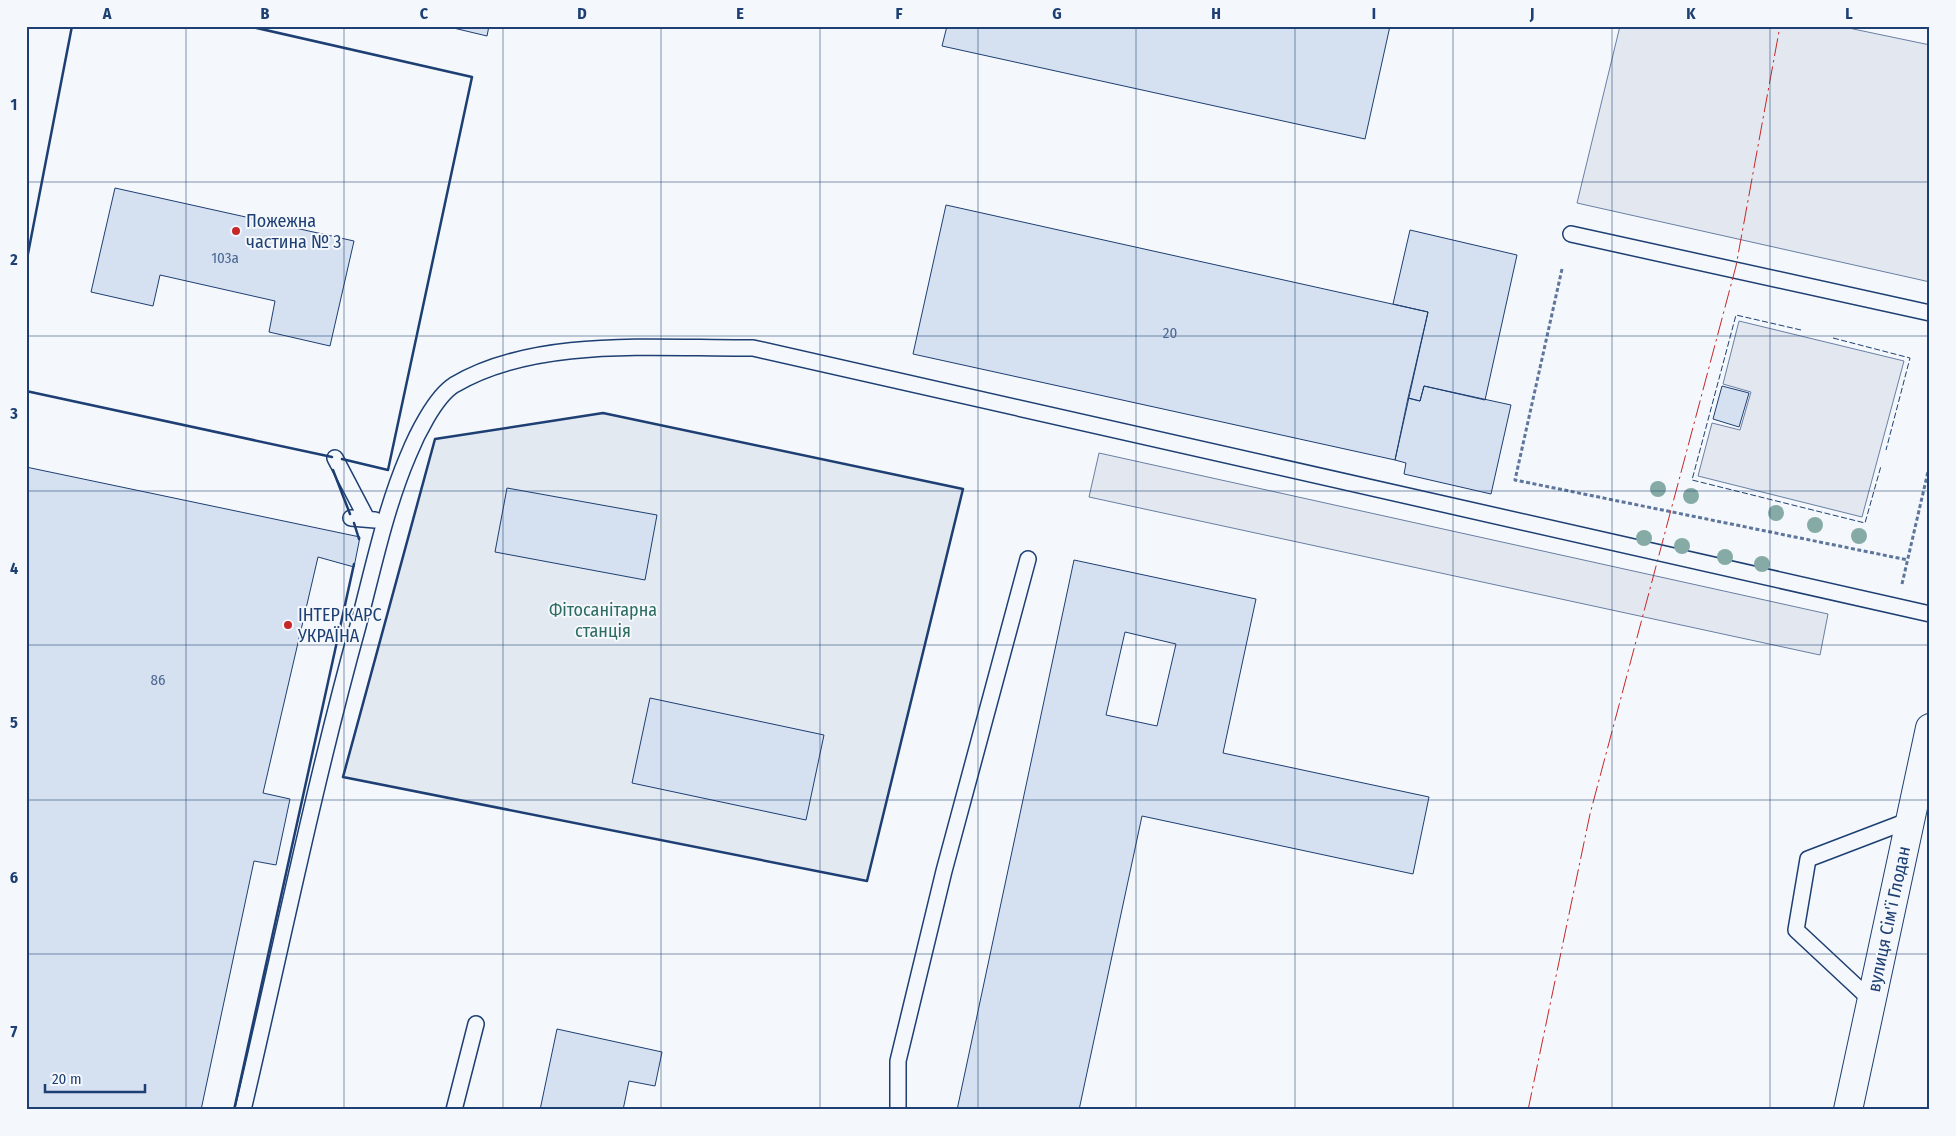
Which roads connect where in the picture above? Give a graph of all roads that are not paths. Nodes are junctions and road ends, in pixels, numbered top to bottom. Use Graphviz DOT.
graph roads {
  1 [pos="1571,234"];
  2 [pos="1930,313"];
  3 [pos="335,458"];
  4 [pos="386,521"];
  5 [pos="1028,559"];
  6 [pos="1930,614"];
  7 [pos="1930,728"];
  8 [pos="1910,820"];
  9 [pos="1871,1000"];
  10 [pos="476,1024"];
  11 [pos="243,1110"];
  12 [pos="454,1110"];
  13 [pos="898,1110"];
  14 [pos="1848,1110"];
  1 -- 2 [label="lane"];
  3 -- 4 [label="lane"];
  4 -- 6 [label="lane"];
  4 -- 11 [label="lane"];
  5 -- 13 [label="lane"];
  7 -- 8 [label="street, вулиця Сім'ї Глодан"];
  8 -- 9 [label="street, вулиця Сім'ї Глодан"];
  8 -- 9 [label="lane"];
  9 -- 14 [label="street, вулиця Сім'ї Глодан"];
  10 -- 12 [label="lane"];
}
